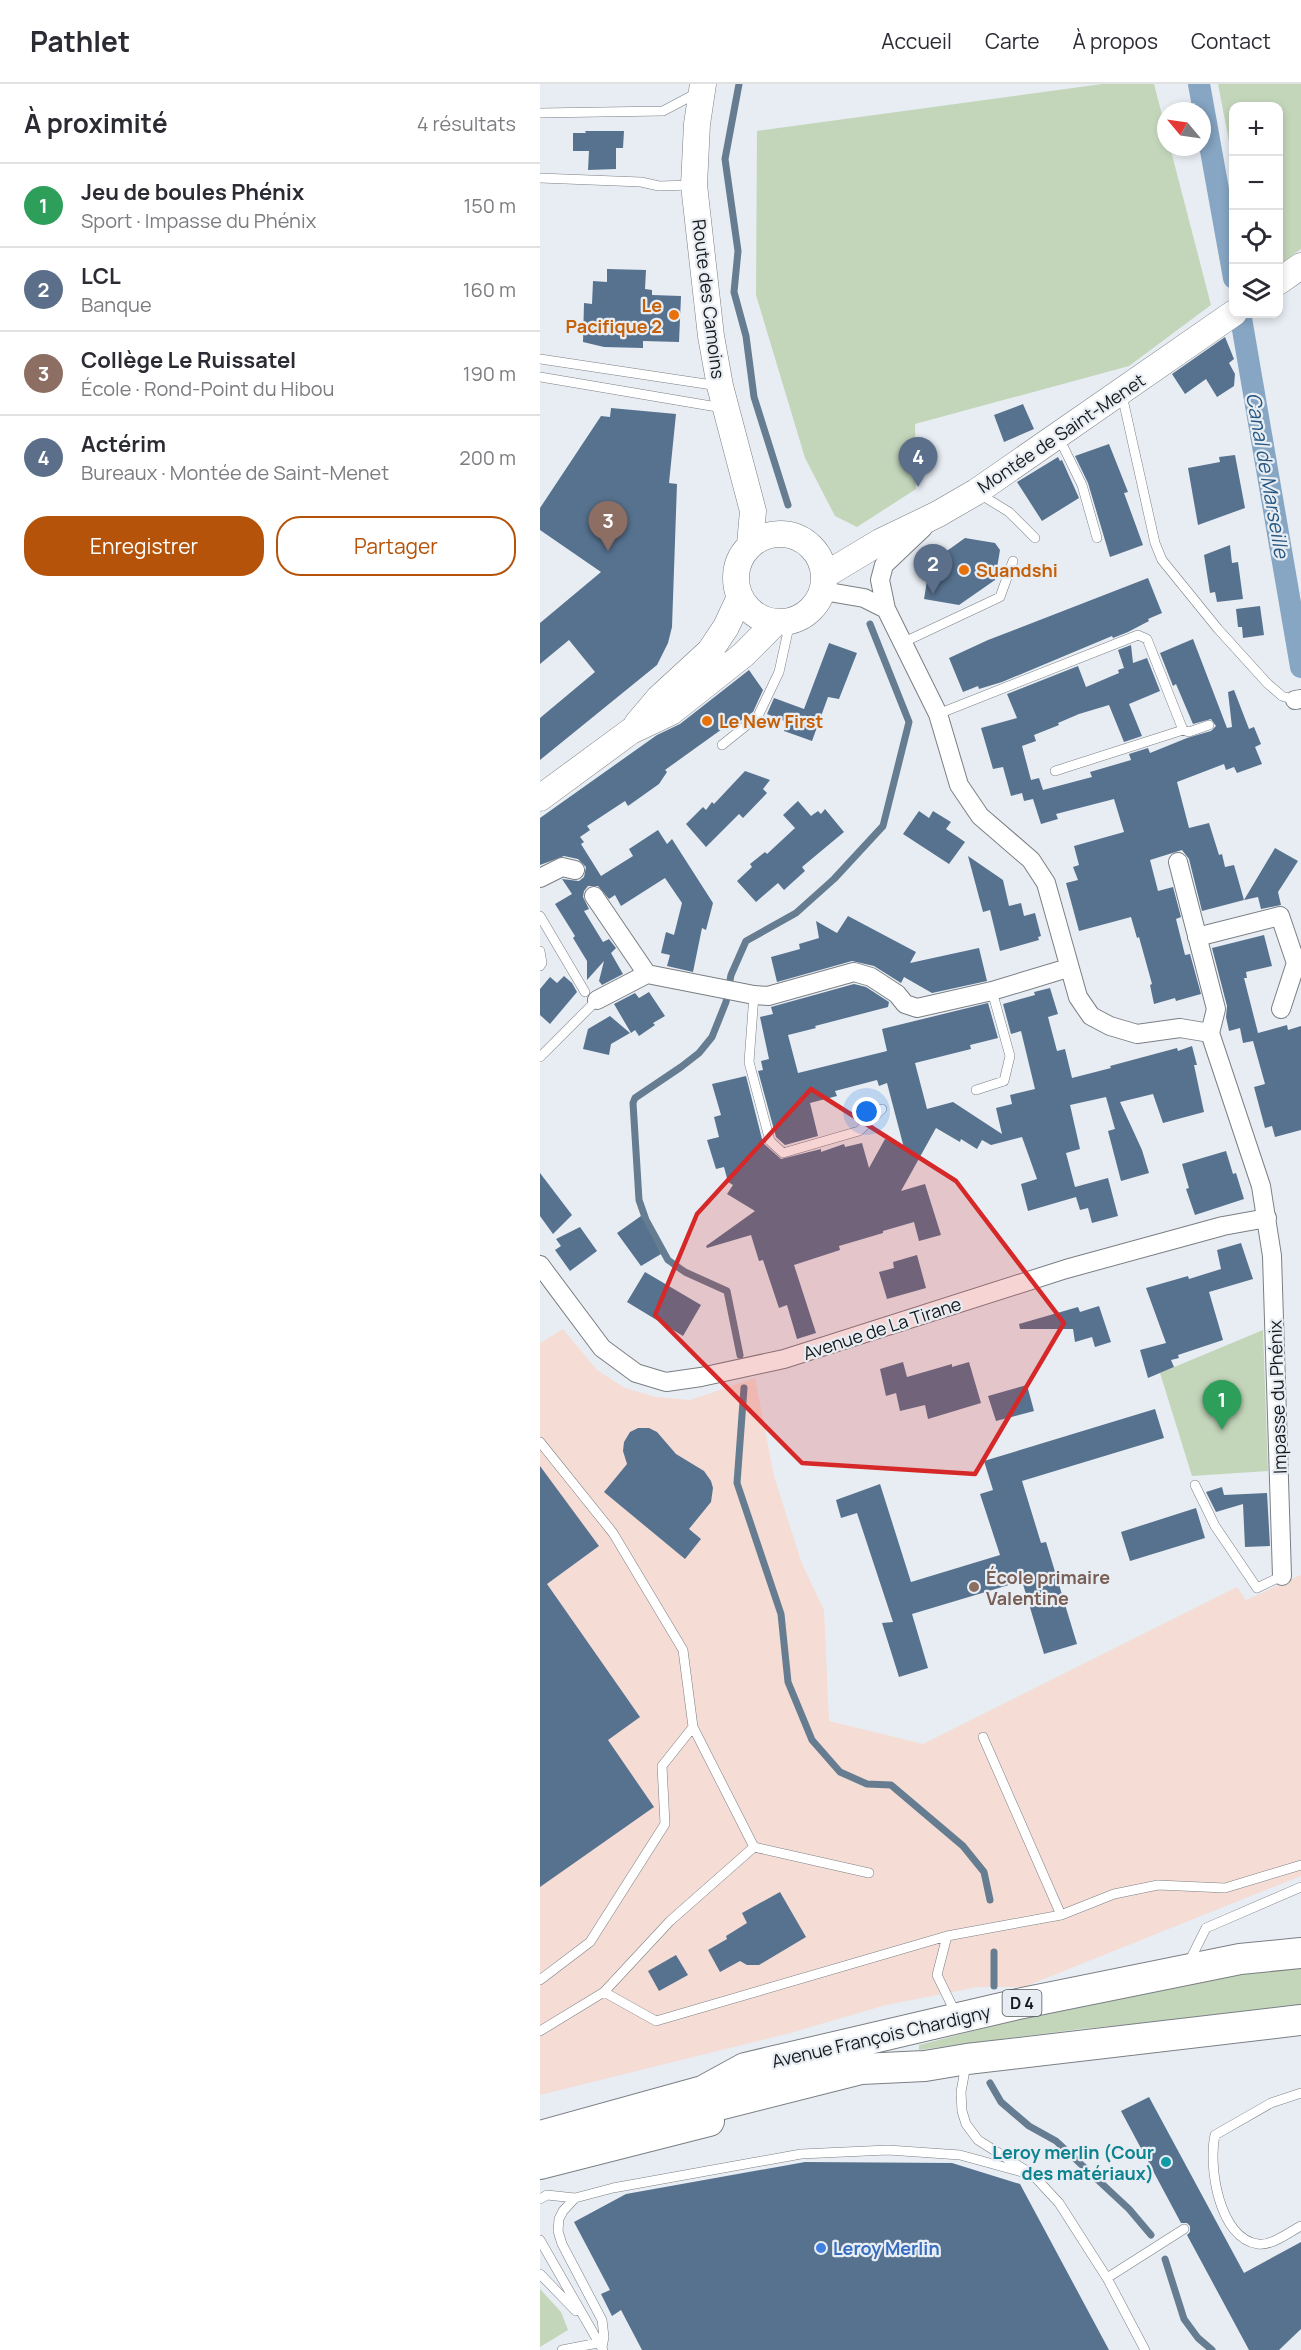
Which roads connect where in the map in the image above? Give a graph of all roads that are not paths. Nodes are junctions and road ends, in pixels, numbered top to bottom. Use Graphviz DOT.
graph roads {
  1 [pos="702,87"];
  2 [pos="540,103"];
  3 [pos="542,113"];
  4 [pos="540,178"];
  5 [pos="694,185"];
  6 [pos="1229,316"];
  7 [pos="540,359"];
  8 [pos="540,377"];
  9 [pos="1121,392"];
  10 [pos="723,397"];
  11 [pos="1058,436"];
  12 [pos="976,492"];
  13 [pos="753,511"];
  14 [pos="938,514"];
  15 [pos="776,534"];
  16 [pos="1035,538"];
  17 [pos="1097,538"];
  18 [pos="750,545"];
  19 [pos="1013,561"];
  20 [pos="822,572"];
  21 [pos="740,597"];
  22 [pos="886,609"];
  23 [pos="782,622"];
  24 [pos="902,643"];
  25 [pos="1298,700"];
  26 [pos="938,714"];
  27 [pos="1209,725"];
  28 [pos="1183,730"];
  29 [pos="631,731"];
  30 [pos="722,745"];
  31 [pos="1055,771"];
  32 [pos="540,798"];
  33 [pos="1178,862"];
  34 [pos="575,870"];
  35 [pos="540,878"];
  36 [pos="594,897"];
  37 [pos="540,916"];
  38 [pos="1197,937"];
  39 [pos="540,951"];
  40 [pos="540,966"];
  41 [pos="1068,968"];
  42 [pos="647,974"];
  43 [pos="992,991"];
  44 [pos="746,993"];
  45 [pos="591,996"];
  46 [pos="1281,1009"];
  47 [pos="1210,1034"];
  48 [pos="540,1057"];
  49 [pos="976,1090"];
  50 [pos="882,1109"];
  51 [pos="1267,1218"];
  52 [pos="540,1265"];
  53 [pos="540,1442"];
  54 [pos="1195,1485"];
  55 [pos="1282,1576"];
  56 [pos="693,1727"];
  57 [pos="983,1737"];
  58 [pos="754,1846"];
  59 [pos="1301,1865"];
  60 [pos="869,1873"];
  61 [pos="1301,1887"];
  62 [pos="1061,1915"];
  63 [pos="947,1936"];
  64 [pos="1301,1953"];
  65 [pos="1186,1970"];
  66 [pos="540,1980"];
  67 [pos="604,1992"];
  68 [pos="958,2018"];
  69 [pos="1301,2020"];
  70 [pos="540,2031"];
  71 [pos="967,2059"];
  72 [pos="925,2066"];
  73 [pos="745,2068"];
  74 [pos="1301,2093"];
  75 [pos="540,2116"];
  76 [pos="540,2136"];
  77 [pos="540,2150"];
  78 [pos="540,2164"];
  79 [pos="1033,2175"];
  80 [pos="575,2198"];
  81 [pos="540,2199"];
  82 [pos="1220,2206"];
  83 [pos="1211,2212"];
  84 [pos="1301,2226"];
  85 [pos="1184,2229"];
  86 [pos="540,2240"];
  87 [pos="540,2274"];
  88 [pos="1107,2278"];
  89 [pos="585,2320"];
  90 [pos="601,2346"];
  91 [pos="562,2350"];
  92 [pos="1144,2350"];
  1 -- 3 [label="lane"];
  1 -- 5 [label="main road, Route des Camoins"];
  2 -- 3 [label="lane"];
  4 -- 5 [label="lane"];
  5 -- 10 [label="main road, Route des Camoins"];
  6 -- 9 [label="main road, Montée de Saint-Menet"];
  7 -- 10 [label="lane"];
  8 -- 10 [label="lane"];
  9 -- 11 [label="main road, Montée de Saint-Menet"];
  9 -- 25 [label="lane"];
  10 -- 13 [label="main road, Route des Camoins"];
  11 -- 12 [label="main road, Montée de Saint-Menet"];
  11 -- 17 [label="lane"];
  12 -- 14 [label="main road, Montée de Saint-Menet"];
  12 -- 16 [label="lane"];
  13 -- 15 [label="main road"];
  13 -- 18 [label="main road, Route des Camoins"];
  14 -- 20 [label="main road, Montée de Saint-Menet"];
  14 -- 22 [label="street"];
  15 -- 18 [label="main road"];
  15 -- 20 [label="main road"];
  18 -- 21 [label="main road"];
  19 -- 24 [label="lane"];
  20 -- 22 [label="street"];
  20 -- 23 [label="main road"];
  21 -- 23 [label="main road"];
  21 -- 29 [label="main road"];
  22 -- 24 [label="street"];
  23 -- 29 [label="main road"];
  23 -- 30 [label="lane"];
  24 -- 26 [label="street"];
  26 -- 28 [label="lane"];
  26 -- 41 [label="street"];
  27 -- 28 [label="lane"];
  28 -- 31 [label="lane"];
  29 -- 32 [label="main road"];
  33 -- 38 [label="street"];
  34 -- 35 [label="street"];
  36 -- 42 [label="street"];
  37 -- 45 [label="lane"];
  38 -- 46 [label="street"];
  38 -- 47 [label="street"];
  39 -- 40 [label="lane"];
  41 -- 43 [label="street"];
  41 -- 47 [label="street"];
  42 -- 44 [label="street"];
  42 -- 45 [label="street"];
  43 -- 44 [label="street"];
  43 -- 49 [label="lane"];
  44 -- 50 [label="lane"];
  45 -- 48 [label="lane"];
  47 -- 51 [label="street, Impasse du Phénix"];
  51 -- 52 [label="street, Avenue de La Tirane"];
  51 -- 55 [label="street, Impasse du Phénix"];
  53 -- 56 [label="lane"];
  54 -- 55 [label="lane"];
  56 -- 58 [label="lane"];
  56 -- 66 [label="lane"];
  57 -- 62 [label="lane"];
  58 -- 60 [label="lane"];
  58 -- 67 [label="lane"];
  59 -- 62 [label="lane"];
  61 -- 65 [label="lane"];
  62 -- 63 [label="lane"];
  63 -- 67 [label="lane"];
  63 -- 68 [label="lane"];
  64 -- 65 [label="main road, Avenue François Chardigny / D 4"];
  65 -- 68 [label="main road, Avenue François Chardigny / D 4"];
  67 -- 70 [label="lane"];
  68 -- 73 [label="main road, Avenue François Chardigny / D 4"];
  69 -- 71 [label="main road, Avenue François Chardigny"];
  71 -- 72 [label="main road, Avenue François Chardigny"];
  71 -- 79 [label="lane"];
  72 -- 77 [label="main road, Avenue François Chardigny"];
  72 -- 78 [label="main road"];
  73 -- 75 [label="main road, D 4"];
  73 -- 76 [label="main road, Avenue François Chardigny / D 4"];
  74 -- 82 [label="lane"];
  79 -- 80 [label="lane"];
  79 -- 88 [label="lane"];
  80 -- 81 [label="lane"];
  80 -- 90 [label="lane"];
  82 -- 83 [label="lane"];
  82 -- 84 [label="lane"];
  85 -- 88 [label="lane"];
  86 -- 89 [label="lane"];
  87 -- 89 [label="lane"];
  88 -- 92 [label="lane"];
  89 -- 90 [label="lane"];
  90 -- 91 [label="lane"];
}
